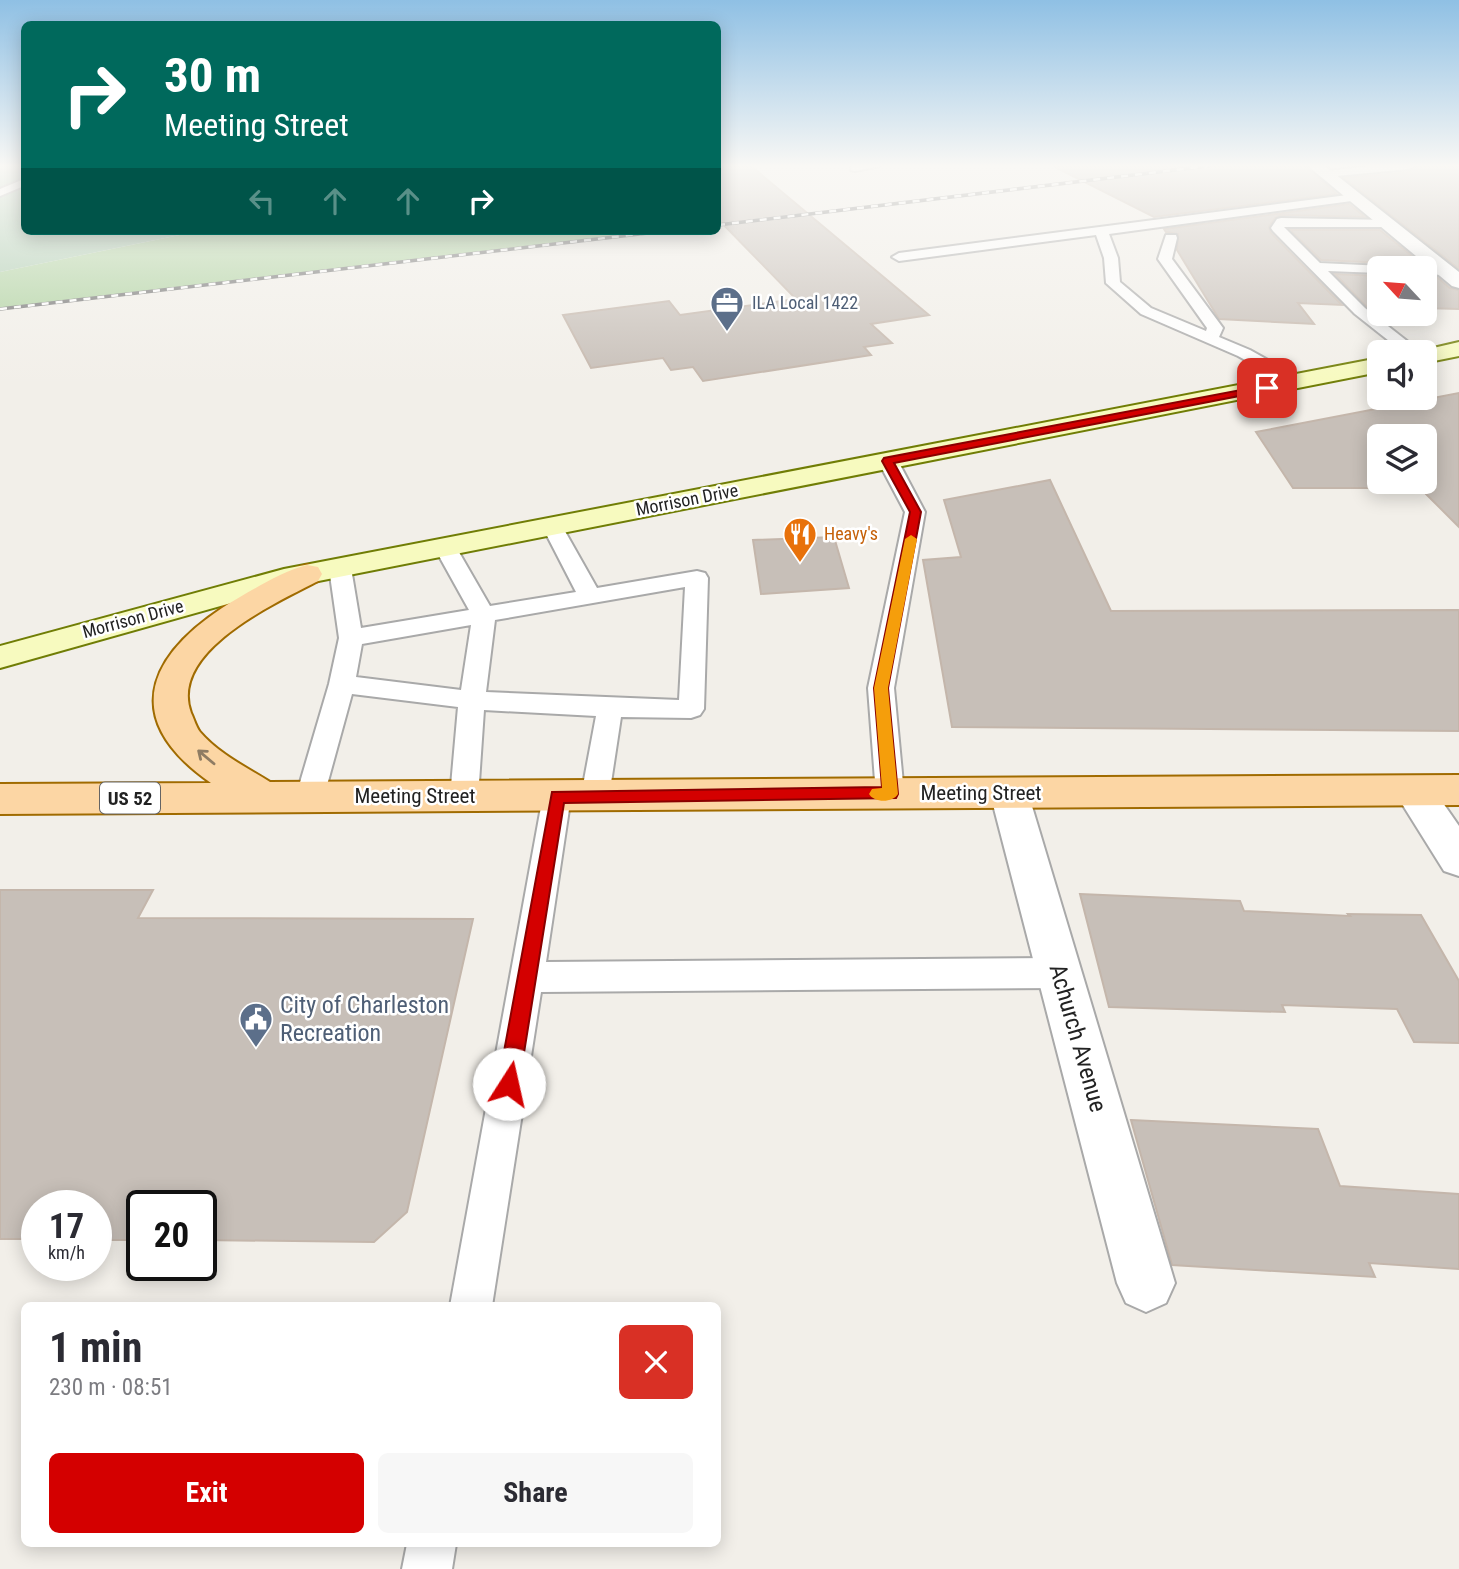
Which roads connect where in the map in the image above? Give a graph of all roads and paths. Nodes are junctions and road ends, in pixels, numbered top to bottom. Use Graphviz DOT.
graph roads {
  1 [pos="1032,239"];
  2 [pos="1104,239"];
  3 [pos="1177,239"];
  4 [pos="1289,239"];
  5 [pos="1406,239"];
  6 [pos="899,257"];
  7 [pos="1317,267"];
  8 [pos="1367,269"];
  9 [pos="1437,271"];
  10 [pos="1445,271"];
  11 [pos="1459,282"];
  12 [pos="1210,339"];
  13 [pos="1397,340"];
  14 [pos="1459,349"];
  15 [pos="1437,353"];
  16 [pos="1367,367"];
  17 [pos="1294,382"];
  18 [pos="888,461"];
  19 [pos="552,526"];
  20 [pos="446,547"];
  21 [pos="323,571"];
  22 [pos="590,597"];
  23 [pos="484,616"];
  24 [pos="351,638"];
  25 [pos="0,657"];
  26 [pos="342,684"];
  27 [pos="472,700"];
  28 [pos="610,708"];
  29 [pos="1413,790"];
  30 [pos="1459,790"];
  31 [pos="1009,793"];
  32 [pos="890,794"];
  33 [pos="261,796"];
  34 [pos="310,796"];
  35 [pos="557,796"];
  36 [pos="595,796"];
  37 [pos="464,797"];
  38 [pos="0,799"];
  39 [pos="1459,859"];
  40 [pos="1060,973"];
  41 [pos="527,977"];
  42 [pos="1146,1283"];
  43 [pos="472,1302"];
  44 [pos="431,1547"];
  45 [pos="427,1569"];
  1 -- 6 [label="lane"];
  2 -- 12 [label="lane"];
  3 -- 12 [label="lane"];
  4 -- 7 [label="lane"];
  5 -- 10 [label="street"];
  7 -- 8 [label="lane"];
  7 -- 13 [label="lane"];
  9 -- 10 [label="lane"];
  10 -- 11 [label="street"];
  12 -- 17 [label="lane"];
  14 -- 15 [label="main road"];
  16 -- 17 [label="main road, Morrison Drive"];
  17 -- 18 [label="main road, Morrison Drive"];
  18 -- 19 [label="main road, Morrison Drive"];
  18 -- 32 [label="lane"];
  19 -- 20 [label="main road, Morrison Drive"];
  19 -- 22 [label="lane"];
  20 -- 21 [label="main road, Morrison Drive"];
  20 -- 23 [label="lane"];
  21 -- 24 [label="lane"];
  21 -- 25 [label="main road, Morrison Drive"];
  33 -- 21 [label="main road, one-way"];
  22 -- 23 [label="lane"];
  22 -- 28 [label="lane"];
  23 -- 24 [label="lane"];
  23 -- 27 [label="lane"];
  24 -- 26 [label="lane"];
  26 -- 27 [label="lane"];
  26 -- 34 [label="lane"];
  27 -- 28 [label="lane"];
  27 -- 37 [label="lane"];
  28 -- 36 [label="lane"];
  29 -- 30 [label="main road, Meeting Street / US 52"];
  29 -- 31 [label="main road, Meeting Street / US 52"];
  29 -- 39 [label="street"];
  31 -- 32 [label="main road, Meeting Street / US 52"];
  31 -- 40 [label="street, Achurch Avenue"];
  32 -- 36 [label="main road, Meeting Street / US 52"];
  33 -- 34 [label="main road, Meeting Street / US 52"];
  33 -- 38 [label="main road, Meeting Street / US 52"];
  34 -- 37 [label="main road, Meeting Street / US 52"];
  35 -- 36 [label="main road, Meeting Street / US 52"];
  35 -- 37 [label="main road, Meeting Street / US 52"];
  35 -- 41 [label="lane"];
  40 -- 41 [label="lane"];
  40 -- 42 [label="street, Achurch Avenue"];
  41 -- 43 [label="lane"];
  44 -- 45 [label="lane"];
}
